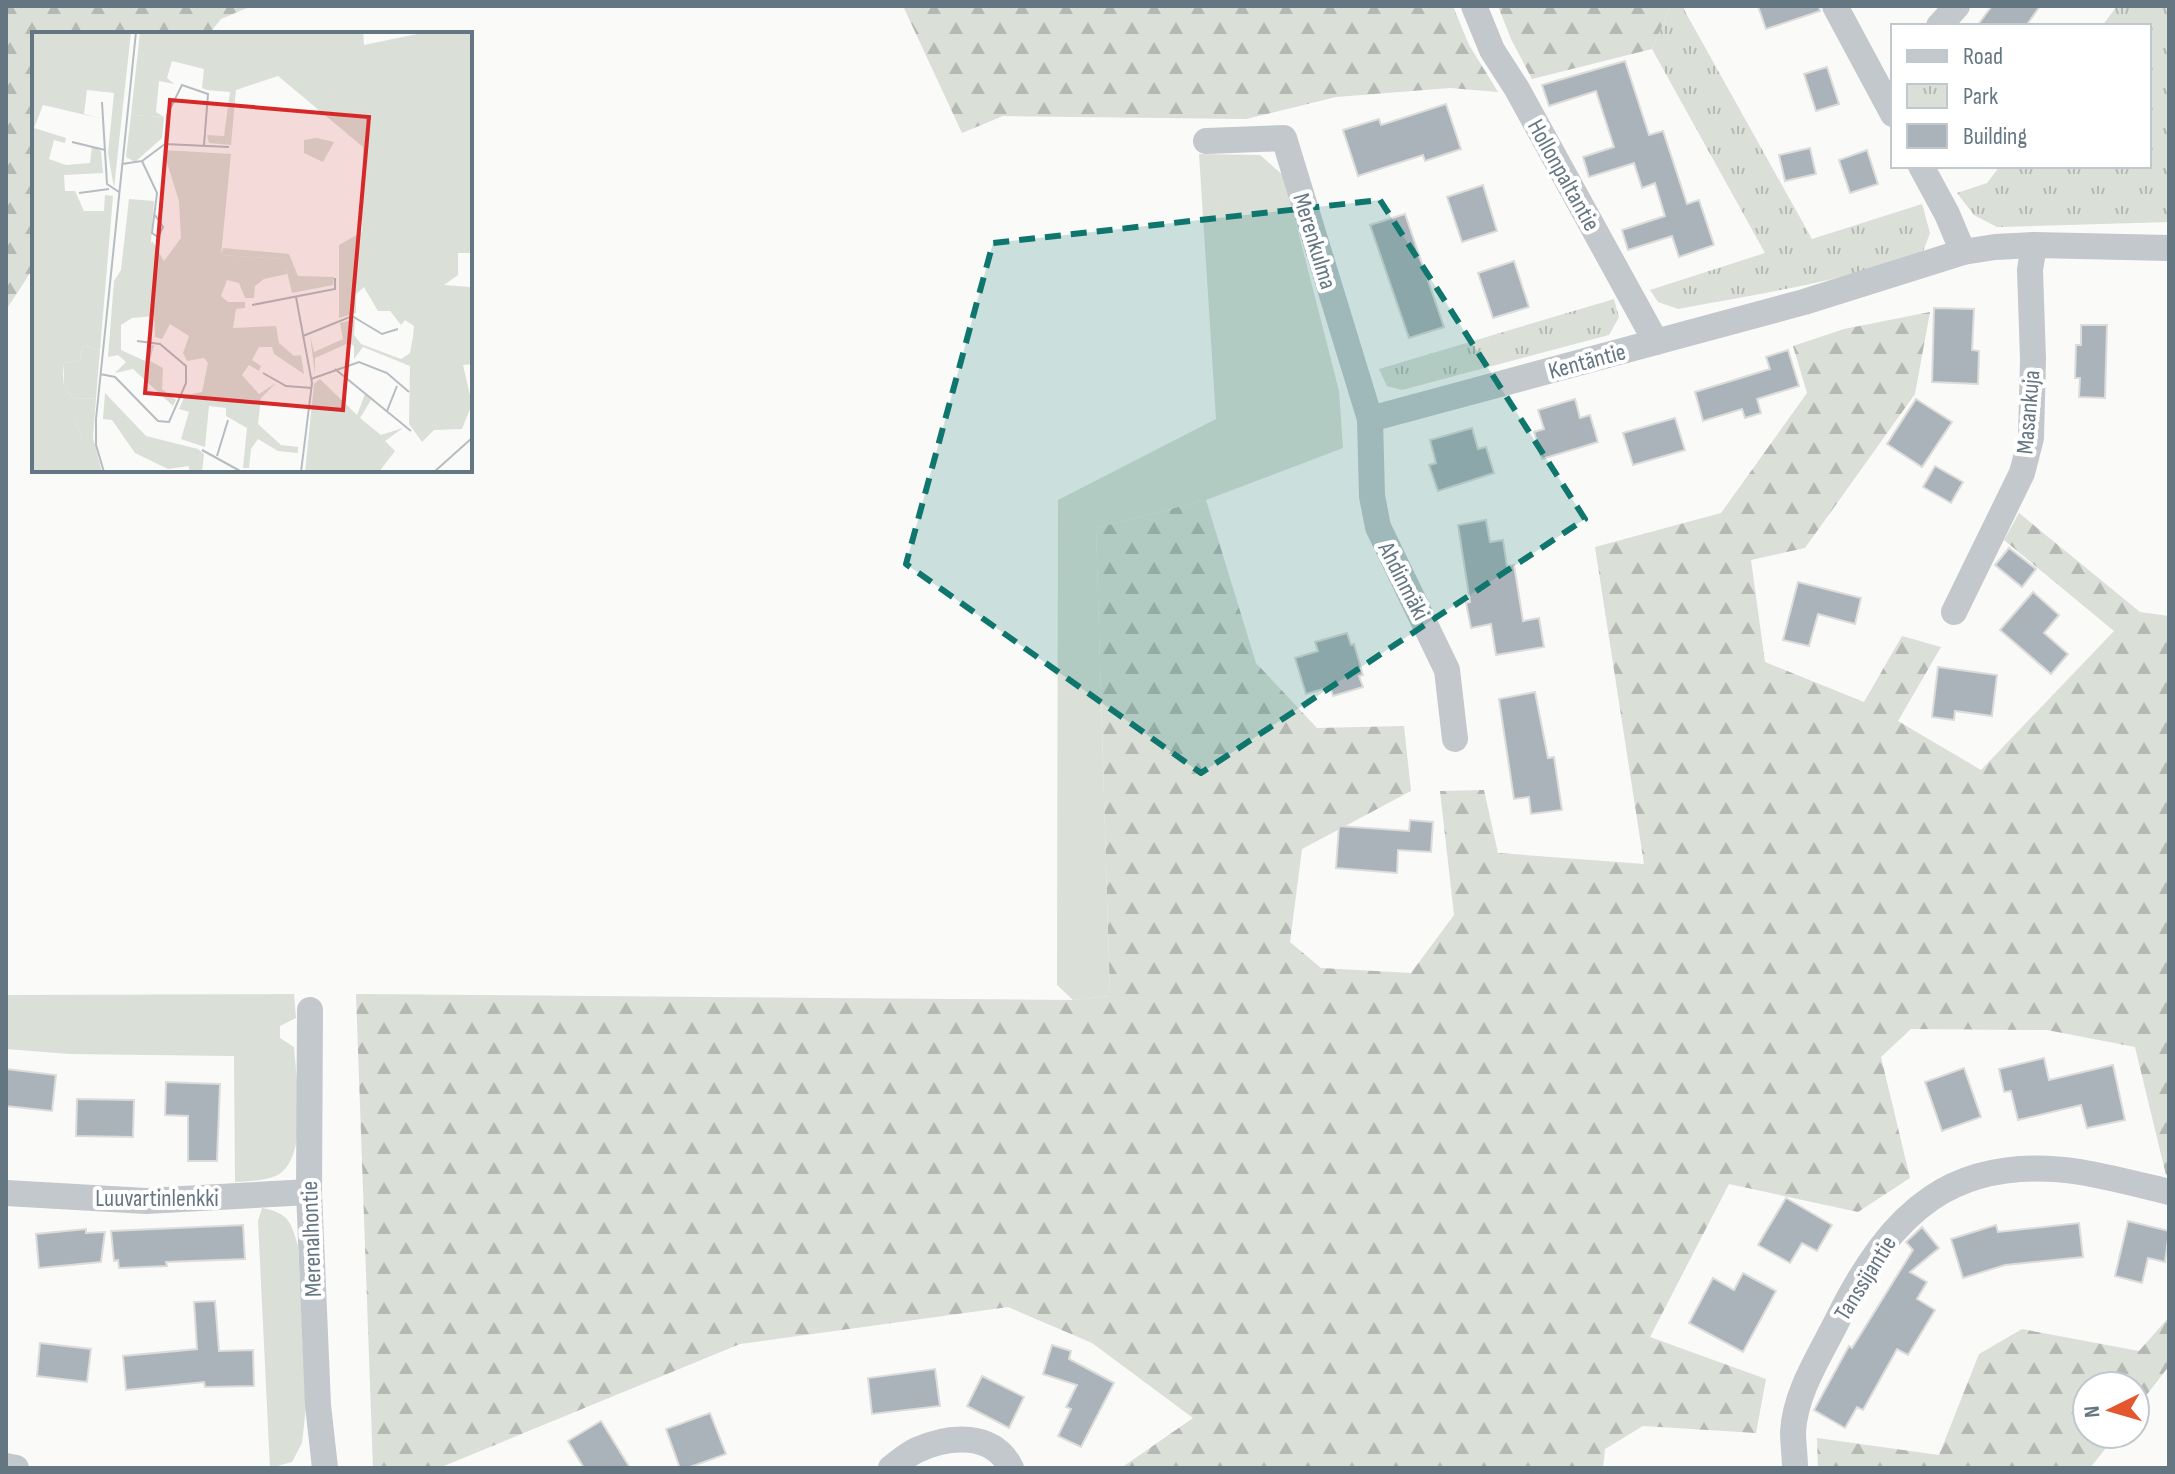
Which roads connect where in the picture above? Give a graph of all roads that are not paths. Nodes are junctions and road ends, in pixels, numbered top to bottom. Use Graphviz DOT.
graph roads {
  1 [pos="1474,6"];
  2 [pos="1835,6"];
  3 [pos="1957,6"];
  4 [pos="1941,24"];
  5 [pos="1885,80"];
  6 [pos="1891,106"];
  7 [pos="1206,141"];
  8 [pos="1922,168"];
  9 [pos="2034,245"];
  10 [pos="2169,248"];
  11 [pos="1963,252"];
  12 [pos="1656,342"];
  13 [pos="1370,419"];
  14 [pos="1954,612"];
  15 [pos="1455,739"];
  16 [pos="310,1010"];
  17 [pos="309,1192"];
  18 [pos="2169,1192"];
  19 [pos="6,1193"];
  20 [pos="6,1466"];
  21 [pos="16,1468"];
  22 [pos="325,1468"];
  23 [pos="891,1468"];
  24 [pos="1011,1468"];
  25 [pos="1795,1468"];
  1 -- 12 [label="street, Hollonpaltantie"];
  2 -- 5 [label="street"];
  3 -- 4 [label="street"];
  5 -- 6 [label="street"];
  7 -- 13 [label="street, Merenkulma"];
  8 -- 11 [label="street"];
  9 -- 10 [label="street"];
  9 -- 11 [label="street"];
  9 -- 14 [label="street, Masankuja"];
  11 -- 12 [label="street, Kentäntie"];
  12 -- 13 [label="street, Kentäntie"];
  13 -- 15 [label="street, Ahdinmäki"];
  16 -- 17 [label="street, Merenalhontie"];
  17 -- 19 [label="street, Luuvartinlenkki"];
  17 -- 22 [label="street, Merenalhontie"];
  18 -- 25 [label="street, Tanssijantie"];
  20 -- 21 [label="street"];
  23 -- 24 [label="street"];
}
